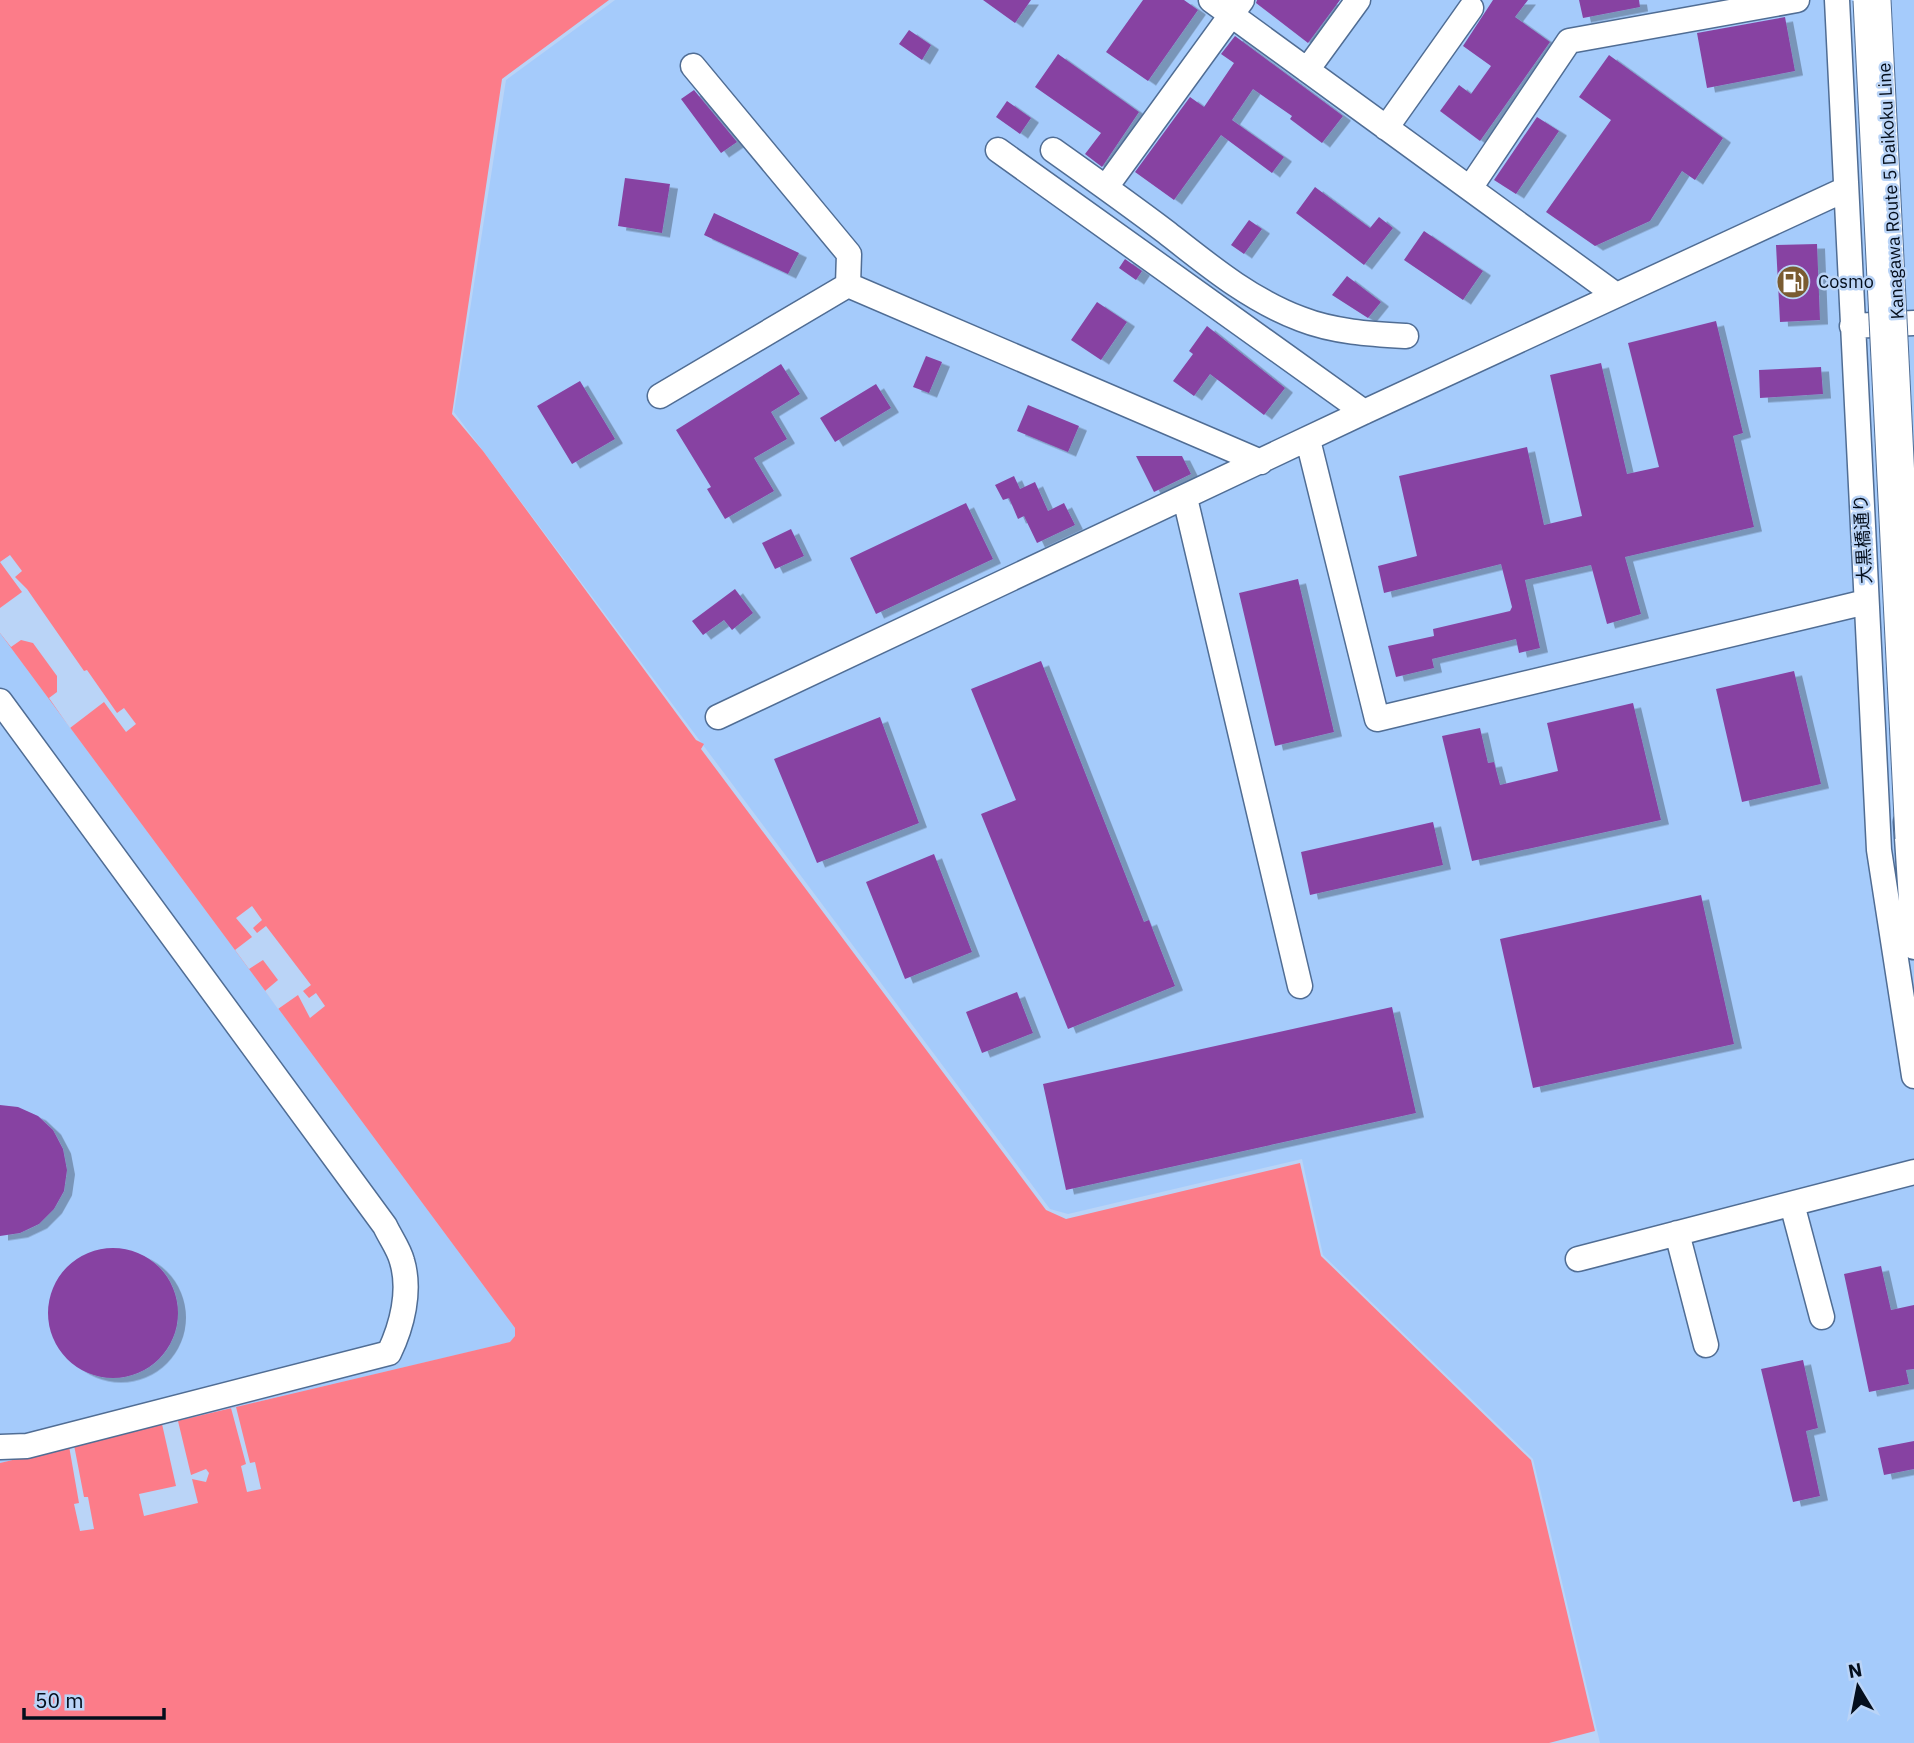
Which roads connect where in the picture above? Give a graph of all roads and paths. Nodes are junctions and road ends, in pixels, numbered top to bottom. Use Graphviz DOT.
graph roads {
  1 [pos="1358,0"];
  2 [pos="1797,0"];
  3 [pos="1837,0"];
  4 [pos="1857,0"];
  5 [pos="1872,0"];
  6 [pos="1882,0"];
  7 [pos="1228,5"];
  8 [pos="1472,9"];
  9 [pos="693,66"];
  10 [pos="1307,70"];
  11 [pos="1386,128"];
  12 [pos="998,150"];
  13 [pos="1053,150"];
  14 [pos="1106,187"];
  15 [pos="1470,188"];
  16 [pos="1846,189"];
  17 [pos="848,285"];
  18 [pos="1616,295"];
  19 [pos="1914,323"];
  20 [pos="1864,325"];
  21 [pos="1406,336"];
  22 [pos="660,396"];
  23 [pos="1364,412"];
  24 [pos="1308,440"];
  25 [pos="1261,462"];
  26 [pos="1185,498"];
  27 [pos="1866,603"];
  28 [pos="1909,689"];
  29 [pos="0,701"];
  30 [pos="1873,704"];
  31 [pos="718,717"];
  32 [pos="1914,838"];
  33 [pos="1908,936"];
  34 [pos="1300,986"];
  35 [pos="1914,1076"];
  36 [pos="1914,1172"];
  37 [pos="1793,1203"];
  38 [pos="1677,1233"];
  39 [pos="1578,1259"];
  40 [pos="1822,1317"];
  41 [pos="1706,1345"];
  42 [pos="0,1447"];
  1 -- 10 [label="street"];
  2 -- 15 [label="street"];
  3 -- 16 [label="street, 大黒橋通り"];
  4 -- 20 [label="street, 大黒橋通り"];
  5 -- 32 [label="highway, Kanagawa Route 5 Daikoku Line, bridge"];
  6 -- 28 [label="highway, Kanagawa Route 5 Daikoku Line"];
  7 -- 10 [label="street"];
  7 -- 14 [label="street"];
  8 -- 11 [label="street"];
  9 -- 17 [label="street"];
  10 -- 11 [label="street"];
  11 -- 15 [label="street"];
  12 -- 23 [label="street"];
  13 -- 14 [label="street"];
  14 -- 21 [label="street"];
  15 -- 18 [label="street"];
  16 -- 18 [label="street"];
  16 -- 20 [label="street, 大黒橋通り"];
  17 -- 22 [label="street"];
  17 -- 25 [label="street"];
  18 -- 23 [label="street"];
  19 -- 20 [label="street"];
  20 -- 27 [label="street, 大黒橋通り"];
  20 -- 28 [label="street, 大黒橋通り"];
  23 -- 24 [label="street"];
  24 -- 25 [label="street"];
  24 -- 27 [label="street"];
  25 -- 26 [label="street"];
  26 -- 31 [label="street"];
  26 -- 34 [label="street"];
  27 -- 30 [label="street, 大黒橋通り"];
  28 -- 30 [label="street"];
  28 -- 33 [label="street, 大黒橋通り"];
  29 -- 42 [label="street"];
  30 -- 33 [label="street, 大黒橋通り"];
  33 -- 35 [label="street, 大黒橋通り"];
  36 -- 37 [label="street"];
  37 -- 38 [label="street"];
  37 -- 40 [label="street"];
  38 -- 39 [label="street"];
  38 -- 41 [label="street"];
}
